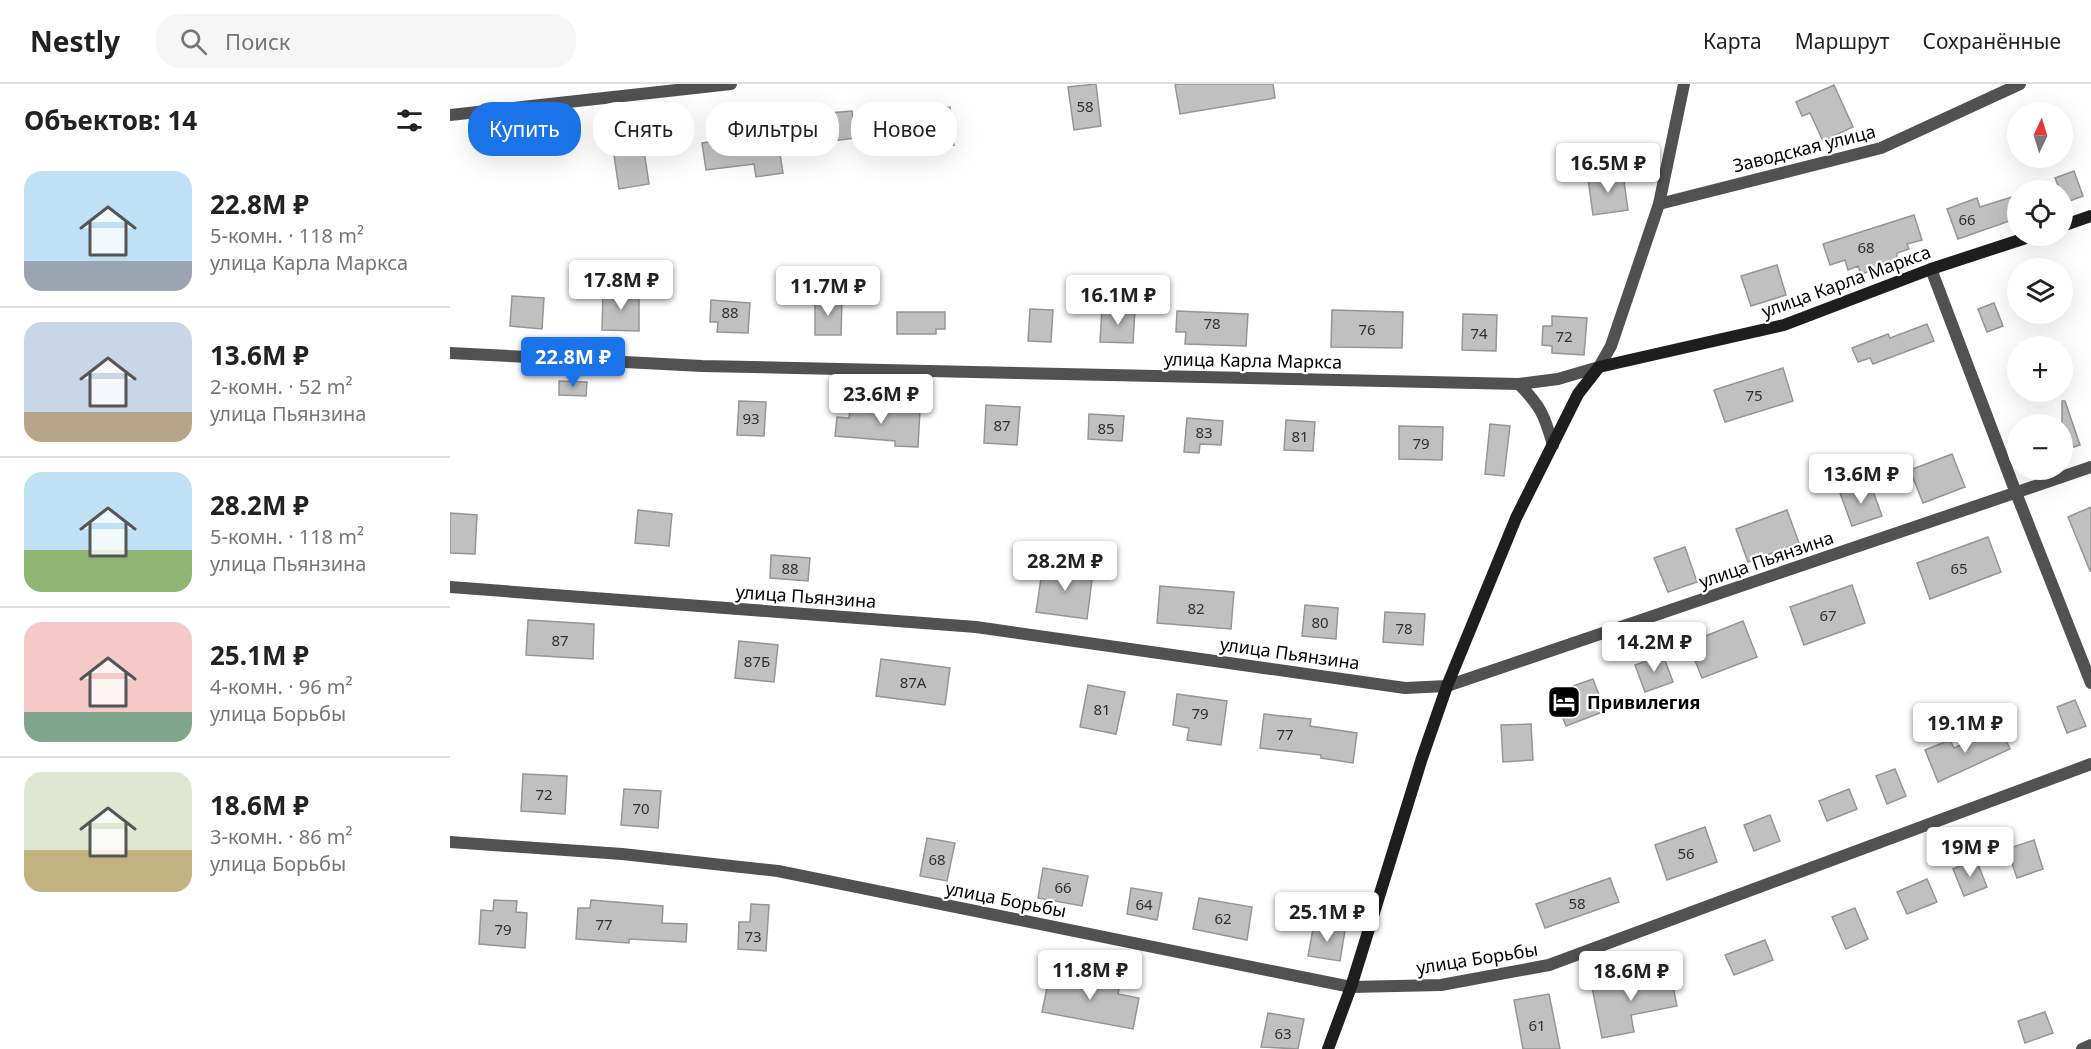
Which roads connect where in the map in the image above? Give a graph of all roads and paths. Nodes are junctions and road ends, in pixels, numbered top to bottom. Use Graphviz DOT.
graph roads {
  1 [pos="731,84"];
  2 [pos="1684,84"];
  3 [pos="2020,84"];
  4 [pos="450,115"];
  5 [pos="1659,204"];
  6 [pos="2091,216"];
  7 [pos="2073,222"];
  8 [pos="2007,244"];
  9 [pos="1932,269"];
  10 [pos="450,353"];
  11 [pos="1599,367"];
  12 [pos="1519,384"];
  13 [pos="1553,445"];
  14 [pos="2091,467"];
  15 [pos="2016,493"];
  16 [pos="450,587"];
  17 [pos="2091,684"];
  18 [pos="1447,686"];
  19 [pos="2091,764"];
  20 [pos="450,842"];
  21 [pos="1352,987"];
  22 [pos="2091,1045"];
  23 [pos="1328,1049"];
  24 [pos="2082,1049"];
  1 -- 4 [label="street"];
  2 -- 5 [label="street"];
  3 -- 5 [label="street, Заводская улица"];
  5 -- 11 [label="street"];
  6 -- 7 [label="street"];
  8 -- 9 [label="street, улица Карла Маркса"];
  9 -- 11 [label="street, улица Карла Маркса"];
  9 -- 15 [label="street"];
  10 -- 12 [label="street, улица Карла Маркса"];
  11 -- 12 [label="street, улица Карла Маркса"];
  11 -- 13 [label="street"];
  12 -- 13 [label="street"];
  13 -- 18 [label="street"];
  14 -- 15 [label="street, улица Пьянзина"];
  15 -- 17 [label="street"];
  15 -- 18 [label="street, улица Пьянзина"];
  16 -- 18 [label="street, улица Пьянзина"];
  18 -- 21 [label="street"];
  19 -- 21 [label="street, улица Борьбы"];
  20 -- 21 [label="street, улица Борьбы"];
  21 -- 23 [label="street"];
  22 -- 24 [label="street"];
}
